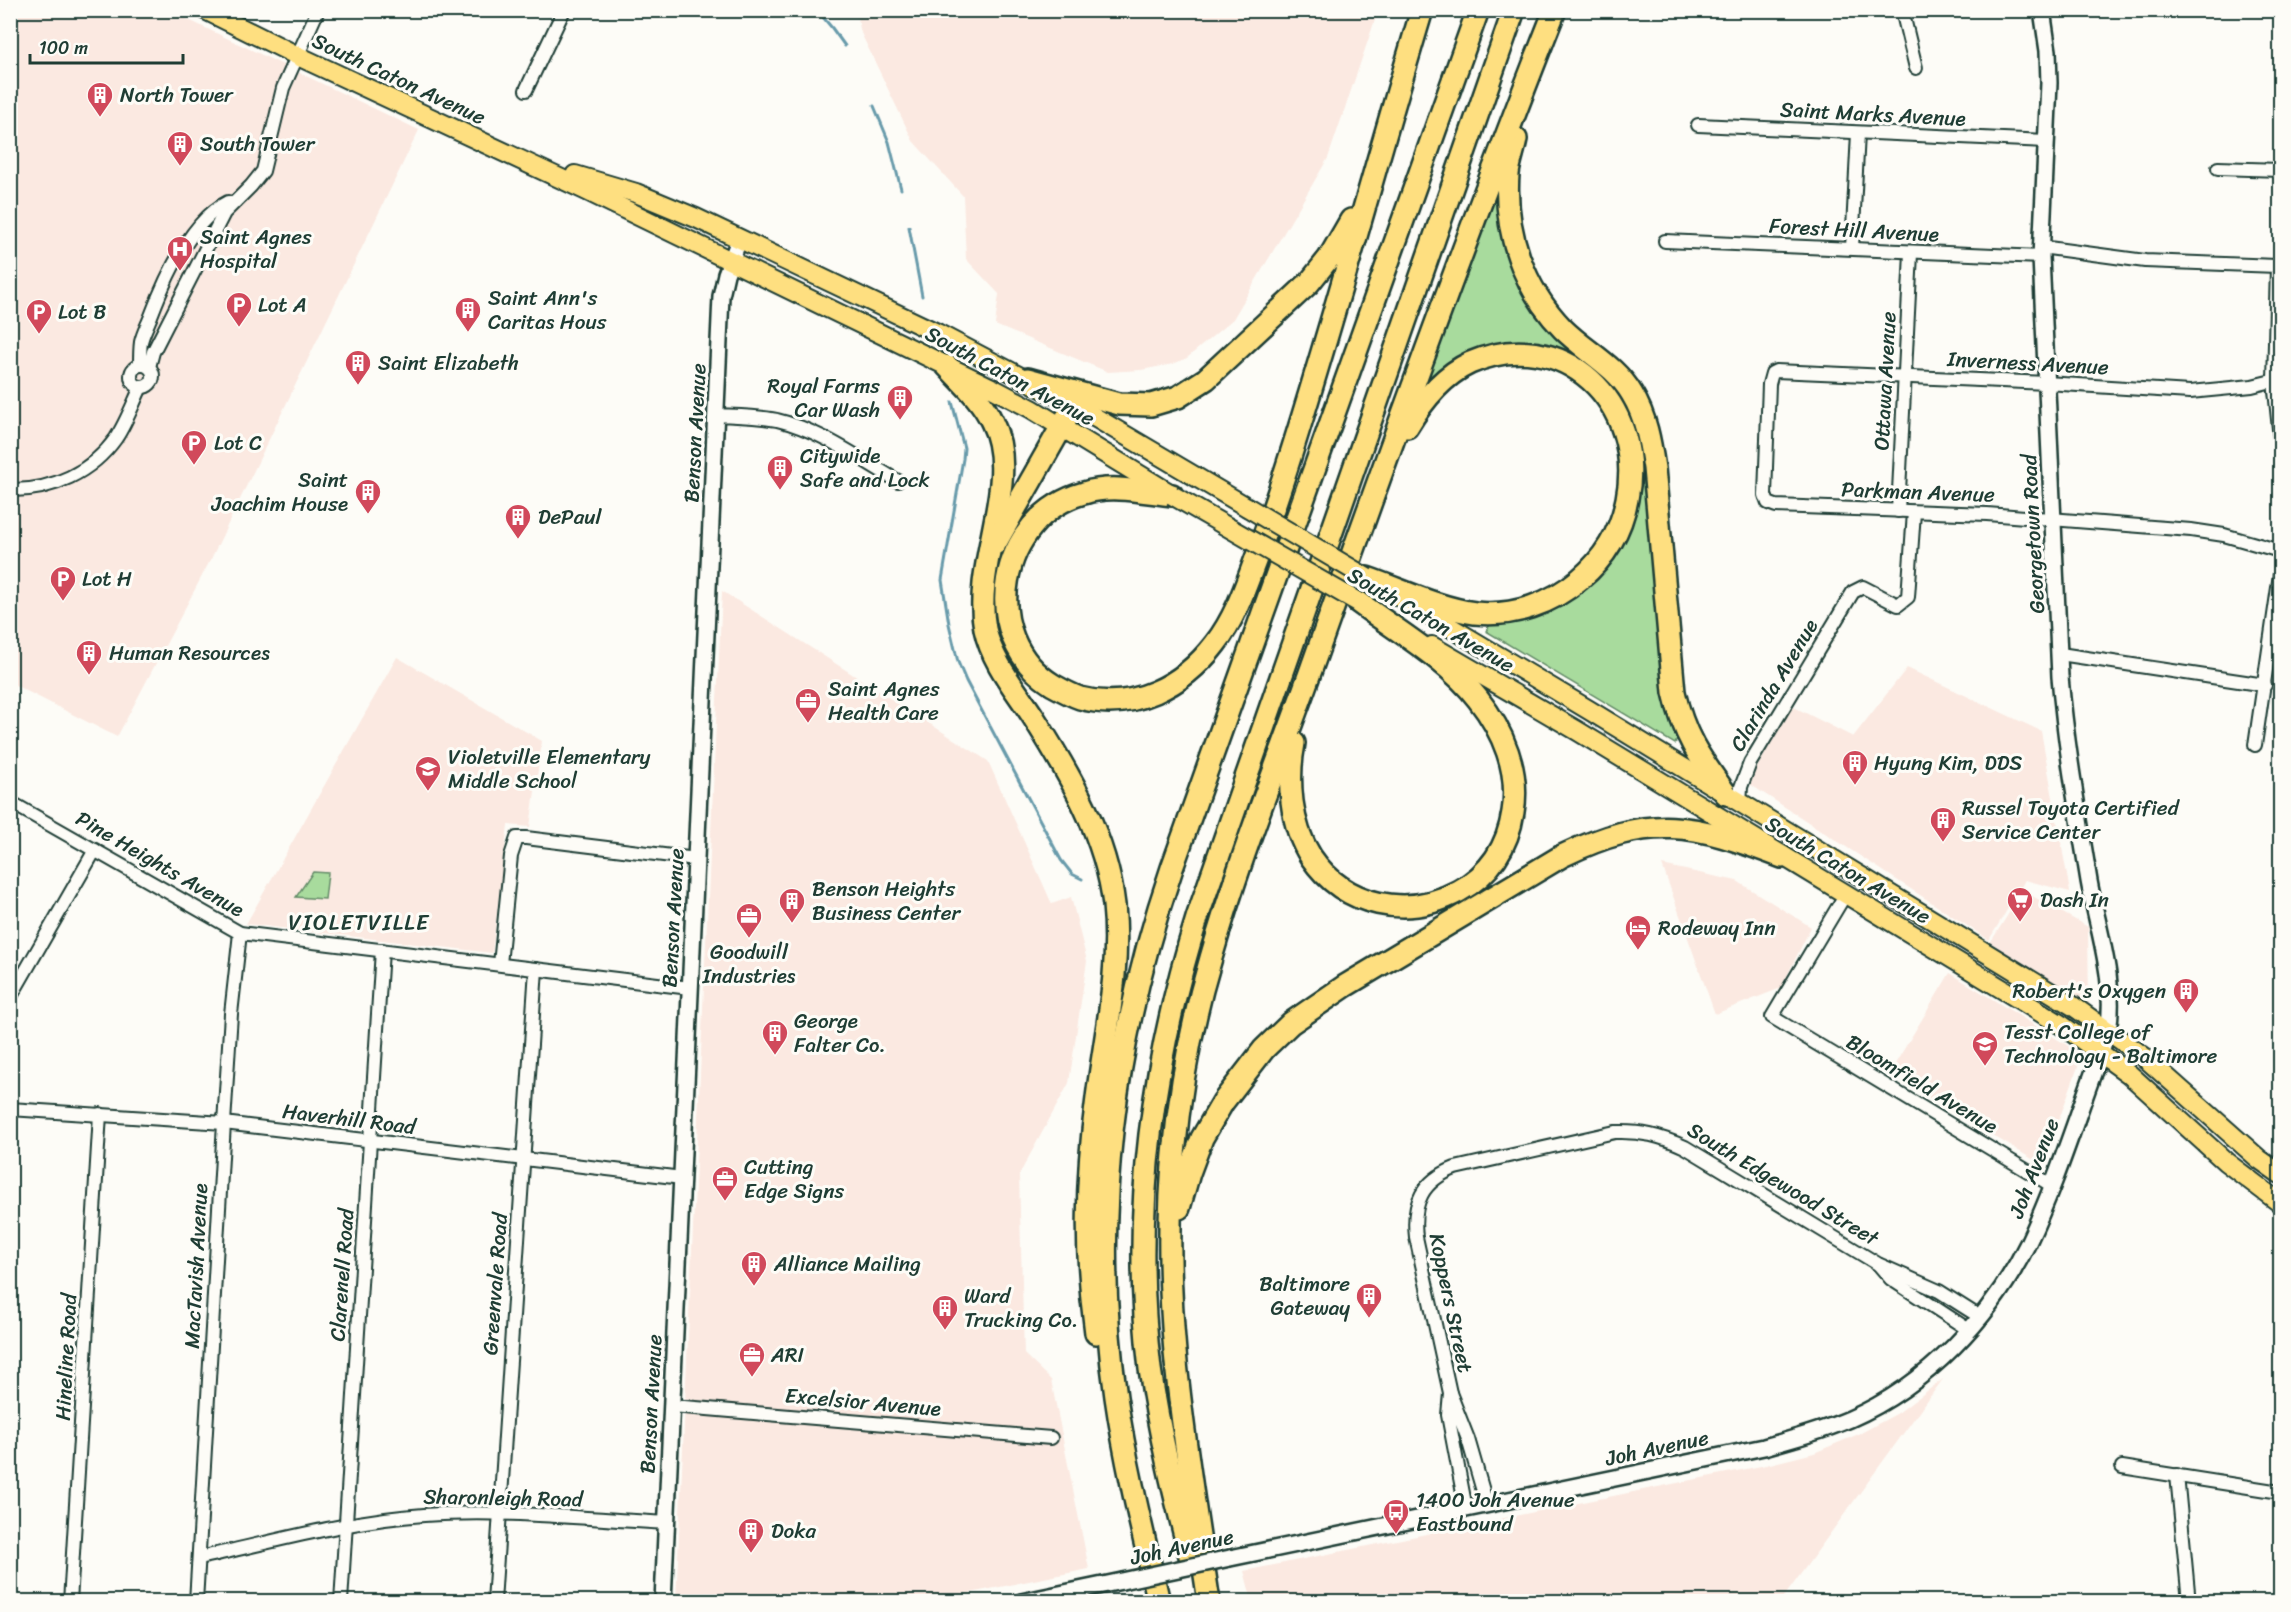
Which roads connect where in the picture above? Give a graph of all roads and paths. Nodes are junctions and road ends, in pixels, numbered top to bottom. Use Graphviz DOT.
graph roads {
  1 [pos="205,10"];
  2 [pos="318,10"];
  3 [pos="560,10"];
  4 [pos="1422,10"];
  5 [pos="1478,10"];
  6 [pos="1514,10"];
  7 [pos="1555,10"];
  8 [pos="1560,10"];
  9 [pos="1902,10"];
  10 [pos="2042,10"];
  11 [pos="298,56"];
  12 [pos="1916,68"];
  13 [pos="526,90"];
  14 [pos="1698,125"];
  15 [pos="1387,127"];
  16 [pos="1858,133"];
  17 [pos="2046,141"];
  18 [pos="510,155"];
  19 [pos="2218,168"];
  20 [pos="2280,170"];
  21 [pos="240,196"];
  22 [pos="739,240"];
  23 [pos="1665,241"];
  24 [pos="1852,248"];
  25 [pos="2041,252"];
  26 [pos="1911,253"];
  27 [pos="730,261"];
  28 [pos="144,366"];
  29 [pos="947,366"];
  30 [pos="1905,376"];
  31 [pos="1028,379"];
  32 [pos="2277,380"];
  33 [pos="2046,383"];
  34 [pos="1074,405"];
  35 [pos="716,415"];
  36 [pos="1061,426"];
  37 [pos="2280,439"];
  38 [pos="898,481"];
  39 [pos="10,490"];
  40 [pos="1374,492"];
  41 [pos="1172,495"];
  42 [pos="1768,503"];
  43 [pos="1898,511"];
  44 [pos="1914,512"];
  45 [pos="2054,519"];
  46 [pos="2280,551"];
  47 [pos="985,564"];
  48 [pos="2280,574"];
  49 [pos="1367,578"];
  50 [pos="1358,602"];
  51 [pos="2060,654"];
  52 [pos="1306,683"];
  53 [pos="2265,685"];
  54 [pos="2255,745"];
  55 [pos="1733,798"];
  56 [pos="10,802"];
  57 [pos="95,850"];
  58 [pos="1782,857"];
  59 [pos="696,859"];
  60 [pos="1845,895"];
  61 [pos="240,933"];
  62 [pos="382,950"];
  63 [pos="500,964"];
  64 [pos="536,969"];
  65 [pos="690,988"];
  66 [pos="10,998"];
  67 [pos="2108,1029"];
  68 [pos="2101,1052"];
  69 [pos="10,1108"];
  70 [pos="100,1114"];
  71 [pos="224,1123"];
  72 [pos="370,1142"];
  73 [pos="523,1159"];
  74 [pos="2280,1174"];
  75 [pos="682,1178"];
  76 [pos="2051,1185"];
  77 [pos="2280,1203"];
  78 [pos="1414,1221"];
  79 [pos="1878,1264"];
  80 [pos="1171,1298"];
  81 [pos="1980,1317"];
  82 [pos="1969,1330"];
  83 [pos="1450,1393"];
  84 [pos="672,1406"];
  85 [pos="1052,1438"];
  86 [pos="2122,1467"];
  87 [pos="2177,1475"];
  88 [pos="2280,1492"];
  89 [pos="1487,1505"];
  90 [pos="1466,1509"];
  91 [pos="500,1514"];
  92 [pos="667,1523"];
  93 [pos="346,1526"];
  94 [pos="199,1558"];
  95 [pos="70,1602"];
  96 [pos="196,1602"];
  97 [pos="341,1602"];
  98 [pos="494,1602"];
  99 [pos="663,1602"];
  100 [pos="1021,1602"];
  101 [pos="1159,1602"];
  102 [pos="1201,1602"];
  103 [pos="1209,1602"];
  104 [pos="2189,1602"];
  1 -- 11 [label="main road, South Caton Avenue"];
  2 -- 11 [label="street"];
  3 -- 13 [label="street"];
  4 -- 15 [label="highway"];
  5 -- 101 [label="highway"];
  6 -- 102 [label="highway"];
  7 -- 40 [label="highway"];
  8 -- 55 [label="highway"];
  9 -- 12 [label="street"];
  10 -- 17 [label="street, Georgetown Road"];
  11 -- 18 [label="main road, South Caton Avenue"];
  11 -- 21 [label="street"];
  14 -- 16 [label="street, Saint Marks Avenue"];
  15 -- 31 [label="highway"];
  15 -- 41 [label="highway"];
  16 -- 17 [label="street, Saint Marks Avenue"];
  16 -- 24 [label="street"];
  17 -- 25 [label="street, Georgetown Road"];
  18 -- 22 [label="main road, South Caton Avenue"];
  18 -- 27 [label="main road, South Caton Avenue"];
  19 -- 20 [label="street"];
  21 -- 28 [label="street"];
  21 -- 28 [label="street"];
  22 -- 27 [label="street, Benson Avenue"];
  22 -- 31 [label="main road, South Caton Avenue"];
  23 -- 24 [label="street, Forest Hill Avenue"];
  24 -- 26 [label="street, Forest Hill Avenue"];
  25 -- 26 [label="street, Forest Hill Avenue"];
  25 -- 32 [label="street, Forest Hill Avenue"];
  25 -- 33 [label="street, Georgetown Road"];
  26 -- 30 [label="street, Ottawa Avenue"];
  27 -- 29 [label="main road, South Caton Avenue"];
  27 -- 35 [label="street, Benson Avenue"];
  28 -- 39 [label="street"];
  29 -- 36 [label="main road, South Caton Avenue"];
  29 -- 47 [label="highway"];
  30 -- 33 [label="street, Inverness Avenue"];
  30 -- 42 [label="street, Inverness Avenue"];
  30 -- 43 [label="street, Ottawa Avenue"];
  31 -- 34 [label="main road, South Caton Avenue"];
  32 -- 33 [label="street, Inverness Avenue"];
  32 -- 37 [label="street"];
  33 -- 45 [label="street, Georgetown Road"];
  34 -- 36 [label="highway"];
  34 -- 49 [label="main road, South Caton Avenue, bridge"];
  35 -- 38 [label="street"];
  35 -- 59 [label="street, Benson Avenue"];
  36 -- 41 [label="main road, South Caton Avenue"];
  36 -- 47 [label="highway"];
  40 -- 49 [label="highway"];
  40 -- 52 [label="highway"];
  41 -- 50 [label="main road, South Caton Avenue, bridge"];
  42 -- 43 [label="street, Parkman Avenue"];
  43 -- 44 [label="street, Parkman Avenue"];
  44 -- 45 [label="street, Parkman Avenue"];
  44 -- 55 [label="street, Clarinda Avenue"];
  45 -- 46 [label="street, Parkman Avenue"];
  45 -- 51 [label="street, Georgetown Road"];
  47 -- 101 [label="highway"];
  48 -- 53 [label="street"];
  49 -- 55 [label="main road, South Caton Avenue"];
  50 -- 52 [label="highway"];
  50 -- 58 [label="main road, South Caton Avenue"];
  51 -- 53 [label="street"];
  51 -- 67 [label="street, Georgetown Road"];
  52 -- 80 [label="highway"];
  53 -- 54 [label="street"];
  55 -- 67 [label="main road, South Caton Avenue"];
  56 -- 57 [label="street, Pine Heights Avenue"];
  57 -- 61 [label="street, Pine Heights Avenue"];
  57 -- 66 [label="street"];
  58 -- 60 [label="main road, South Caton Avenue"];
  58 -- 80 [label="highway"];
  59 -- 63 [label="street"];
  59 -- 65 [label="street, Benson Avenue"];
  60 -- 68 [label="main road, South Caton Avenue"];
  60 -- 76 [label="street, Bloomfield Avenue"];
  61 -- 62 [label="street, Pine Heights Avenue"];
  61 -- 71 [label="street, MacTavish Avenue"];
  62 -- 63 [label="street, Pine Heights Avenue"];
  62 -- 72 [label="street, Clarenell Road"];
  63 -- 64 [label="street, Pine Heights Avenue"];
  64 -- 65 [label="street, Pine Heights Avenue"];
  64 -- 73 [label="street, Greenvale Road"];
  65 -- 75 [label="street, Benson Avenue"];
  67 -- 68 [label="street, Georgetown Road"];
  67 -- 74 [label="main road, South Caton Avenue"];
  68 -- 76 [label="street, Joh Avenue"];
  68 -- 77 [label="main road, South Caton Avenue"];
  69 -- 70 [label="street, Haverhill Road"];
  70 -- 71 [label="street, Haverhill Road"];
  70 -- 95 [label="street, Hineline Road"];
  71 -- 72 [label="street, Haverhill Road"];
  71 -- 94 [label="street, MacTavish Avenue"];
  72 -- 73 [label="street, Haverhill Road"];
  72 -- 93 [label="street, Clarenell Road"];
  73 -- 75 [label="street, Haverhill Road"];
  73 -- 91 [label="street, Greenvale Road"];
  75 -- 84 [label="street, Benson Avenue"];
  76 -- 81 [label="street, Joh Avenue"];
  78 -- 79 [label="street, South Edgewood Street"];
  78 -- 83 [label="street, Koppers Street"];
  79 -- 81 [label="street, South Edgewood Street"];
  79 -- 82 [label="street, South Edgewood Street"];
  80 -- 103 [label="highway"];
  81 -- 82 [label="street, Joh Avenue"];
  82 -- 89 [label="street, Joh Avenue"];
  83 -- 89 [label="street, Koppers Street"];
  83 -- 90 [label="street, Koppers Street"];
  84 -- 85 [label="street, Excelsior Avenue"];
  84 -- 92 [label="street, Benson Avenue"];
  86 -- 87 [label="street"];
  87 -- 88 [label="street"];
  87 -- 104 [label="street"];
  89 -- 90 [label="street, Joh Avenue"];
  90 -- 100 [label="street, Joh Avenue, bridge"];
  91 -- 92 [label="street, Sharonleigh Road"];
  91 -- 93 [label="street, Sharonleigh Road"];
  91 -- 98 [label="street, Greenvale Road"];
  92 -- 99 [label="street, Benson Avenue"];
  93 -- 94 [label="street, Sharonleigh Road"];
  93 -- 97 [label="street, Clarenell Road"];
  94 -- 96 [label="street, MacTavish Avenue"];
}
